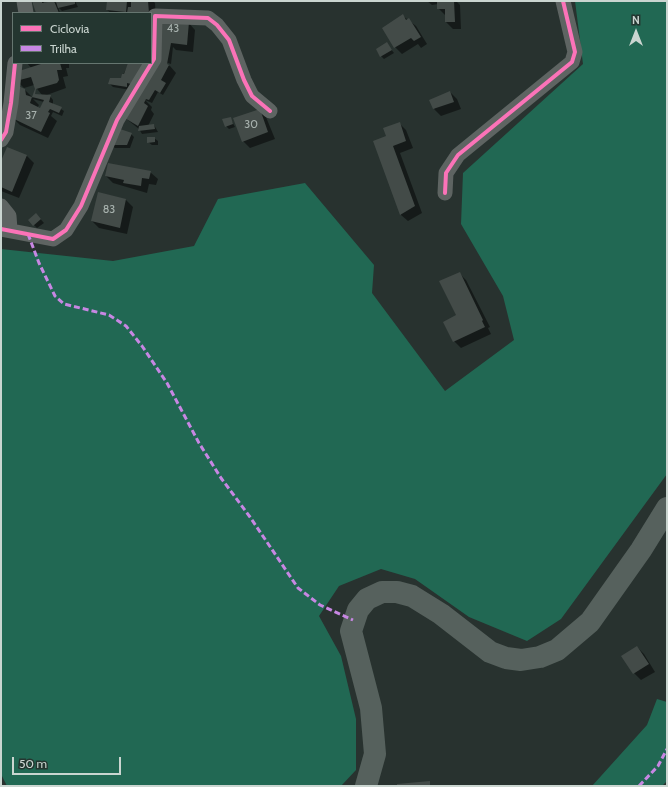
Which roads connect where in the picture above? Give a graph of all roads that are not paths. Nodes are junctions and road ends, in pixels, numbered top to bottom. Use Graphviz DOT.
graph roads {
  1 [pos="24,1"];
  2 [pos="563,1"];
  3 [pos="26,12"];
  4 [pos="152,62"];
  5 [pos="15,64"];
  6 [pos="151,64"];
  7 [pos="270,111"];
  8 [pos="1,140"];
  9 [pos="445,193"];
  10 [pos="1,206"];
  11 [pos="5,229"];
  12 [pos="667,508"];
  13 [pos="366,786"];
  1 -- 3 [label="street"];
  2 -- 9 [label="street"];
  4 -- 7 [label="street"];
  5 -- 8 [label="street"];
  6 -- 11 [label="street"];
  10 -- 11 [label="street"];
  12 -- 13 [label="main road"];
}
